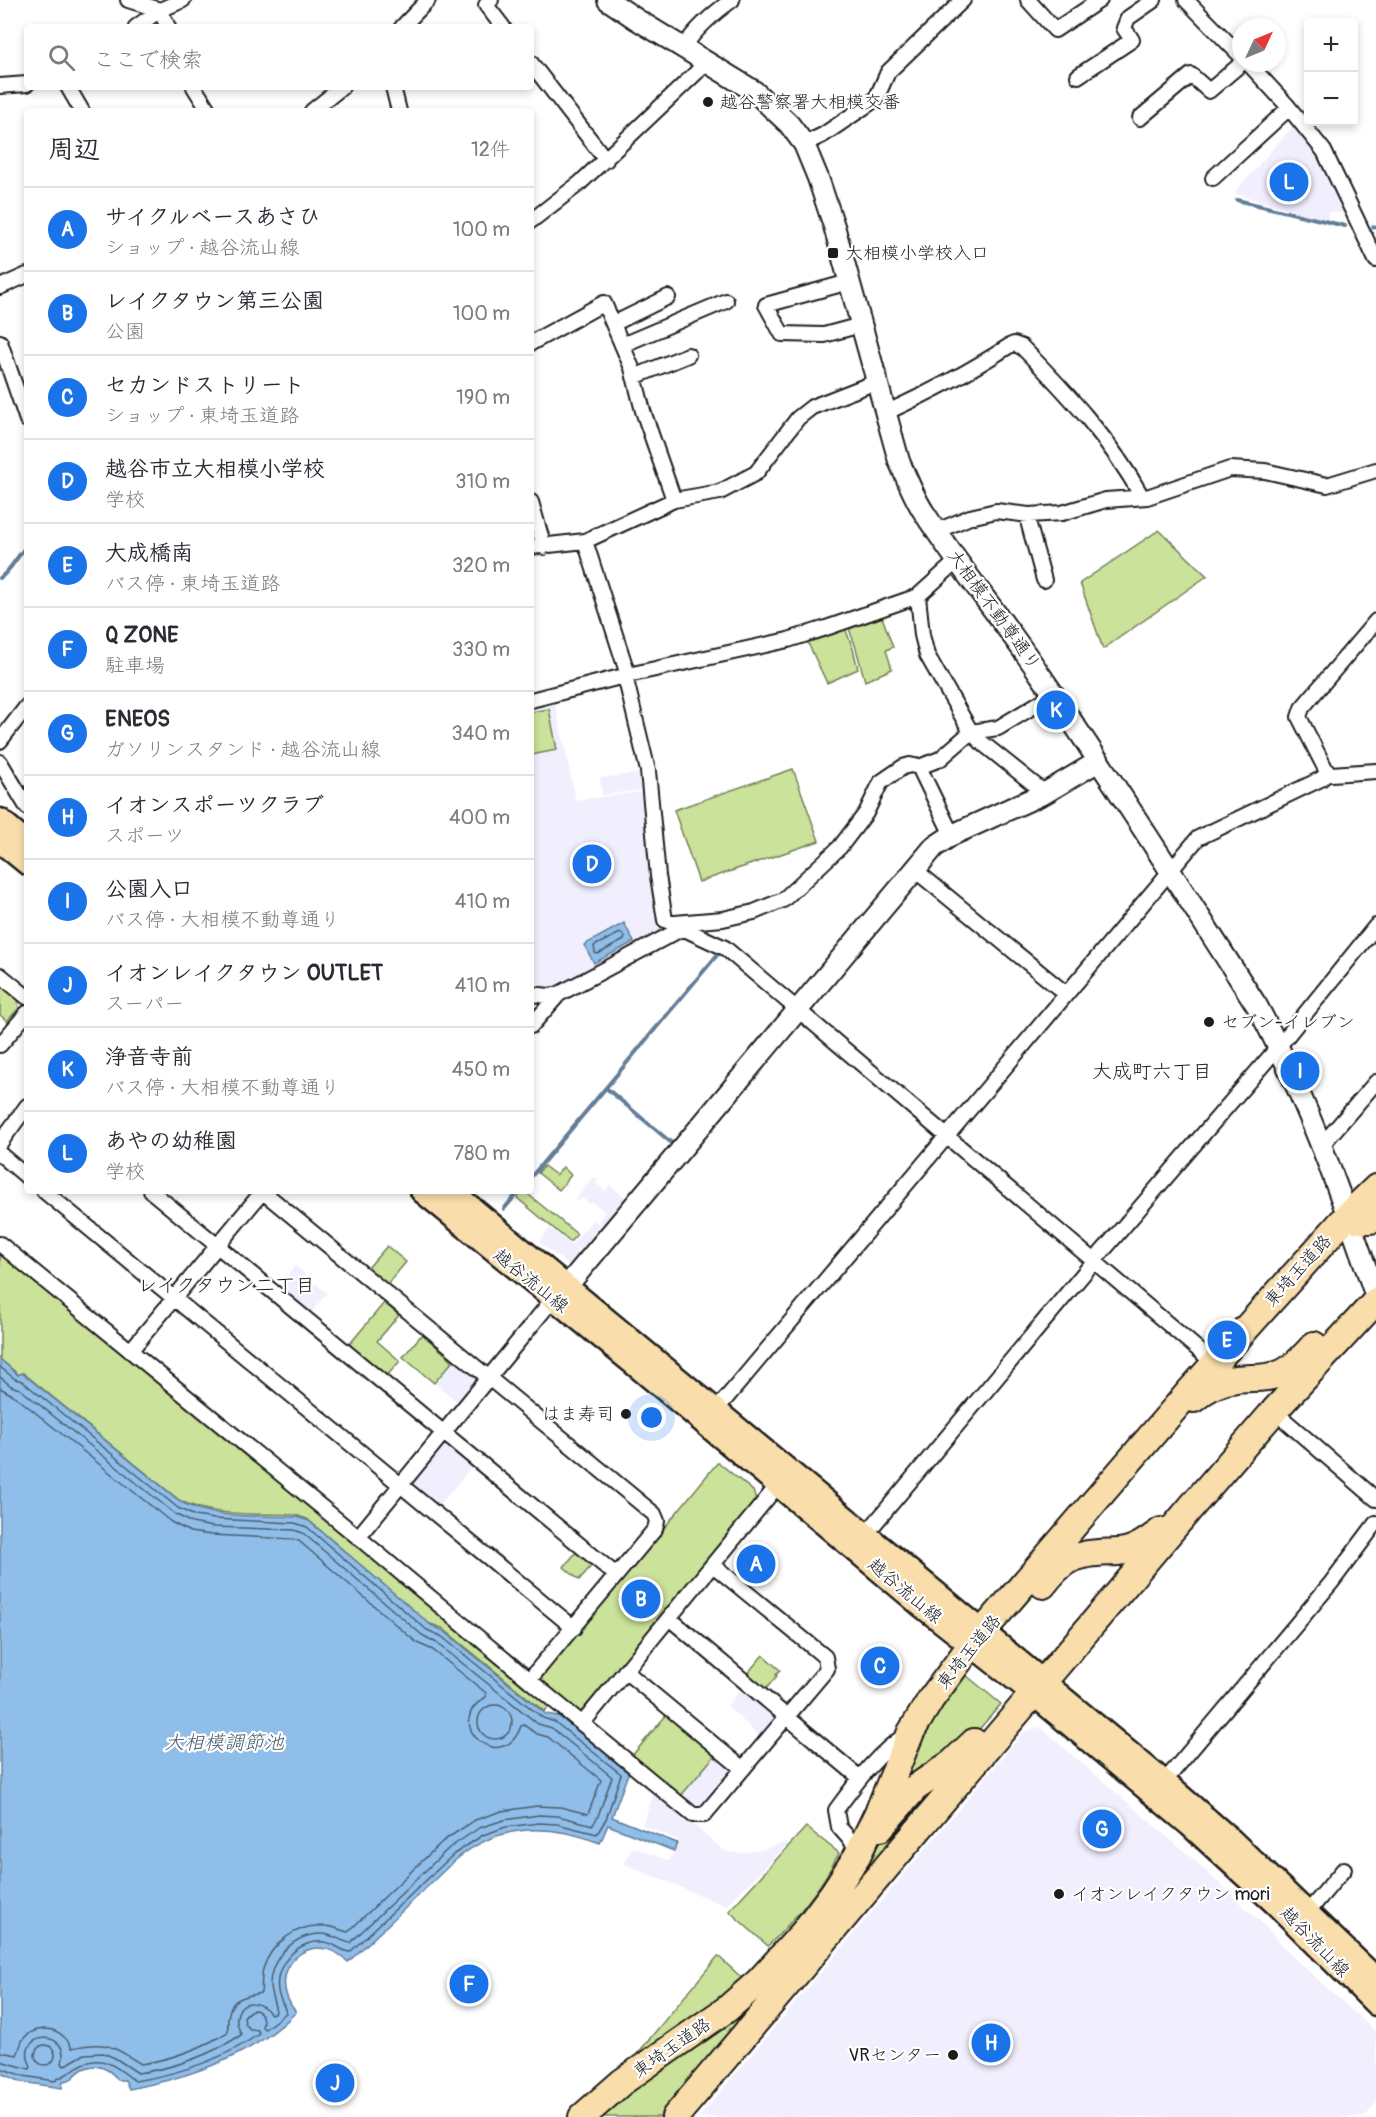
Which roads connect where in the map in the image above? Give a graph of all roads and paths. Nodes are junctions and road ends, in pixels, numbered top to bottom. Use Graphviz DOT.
graph roads {
  1 [pos="131,0"];
  2 [pos="183,0"];
  3 [pos="428,0"];
  4 [pos="491,0"];
  5 [pos="608,0"];
  6 [pos="732,0"];
  7 [pos="963,0"];
  8 [pos="1028,0"];
  9 [pos="1100,0"];
  10 [pos="1154,0"];
  11 [pos="1186,0"];
  12 [pos="160,10"];
  13 [pos="140,24"];
  14 [pos="167,24"];
  15 [pos="405,24"];
  16 [pos="501,24"];
  17 [pos="684,47"];
  18 [pos="1232,47"];
  19 [pos="705,60"];
  20 [pos="534,67"];
  21 [pos="1232,71"];
  22 [pos="1256,72"];
  23 [pos="1078,75"];
  24 [pos="24,84"];
  25 [pos="0,86"];
  26 [pos="70,90"];
  27 [pos="196,90"];
  28 [pos="338,90"];
  29 [pos="394,90"];
  30 [pos="80,108"];
  31 [pos="207,108"];
  32 [pos="317,108"];
  33 [pos="398,108"];
  34 [pos="1289,108"];
  35 [pos="1140,118"];
  36 [pos="804,144"];
  37 [pos="606,160"];
  38 [pos="1213,178"];
  39 [pos="534,219"];
  40 [pos="1376,260"];
  41 [pos="24,276"];
  42 [pos="849,282"];
  43 [pos="0,287"];
  44 [pos="668,297"];
  45 [pos="726,301"];
  46 [pos="613,324"];
  47 [pos="861,325"];
  48 [pos="534,341"];
  49 [pos="0,342"];
  50 [pos="622,345"];
  51 [pos="688,355"];
  52 [pos="634,377"];
  53 [pos="876,382"];
  54 [pos="24,409"];
  55 [pos="885,413"];
  56 [pos="1376,470"];
  57 [pos="1142,497"];
  58 [pos="674,500"];
  59 [pos="1029,515"];
  60 [pos="534,521"];
  61 [pos="936,531"];
  62 [pos="585,541"];
  63 [pos="538,547"];
  64 [pos="957,561"];
  65 [pos="1044,580"];
  66 [pos="918,596"];
  67 [pos="1376,621"];
  68 [pos="627,676"];
  69 [pos="1054,694"];
  70 [pos="534,699"];
  71 [pos="24,709"];
  72 [pos="971,732"];
  73 [pos="0,741"];
  74 [pos="1099,761"];
  75 [pos="0,762"];
  76 [pos="919,767"];
  77 [pos="1376,771"];
  78 [pos="1328,773"];
  79 [pos="1046,793"];
  80 [pos="24,802"];
  81 [pos="0,820"];
  82 [pos="952,836"];
  83 [pos="24,840"];
  84 [pos="0,841"];
  85 [pos="24,861"];
  86 [pos="915,870"];
  87 [pos="1171,873"];
  88 [pos="676,926"];
  89 [pos="1376,926"];
  90 [pos="1364,940"];
  91 [pos="1376,950"];
  92 [pos="0,975"];
  93 [pos="534,994"];
  94 [pos="559,994"];
  95 [pos="1066,994"];
  96 [pos="24,995"];
  97 [pos="797,1010"];
  98 [pos="24,1017"];
  99 [pos="534,1023"];
  100 [pos="0,1045"];
  101 [pos="1279,1046"];
  102 [pos="1376,1082"];
  103 [pos="24,1110"];
  104 [pos="947,1136"];
  105 [pos="0,1143"];
  106 [pos="1321,1146"];
  107 [pos="0,1154"];
  108 [pos="24,1174"];
  109 [pos="1376,1188"];
  110 [pos="48,1194"];
  111 [pos="155,1194"];
  112 [pos="260,1194"];
  113 [pos="266,1194"];
  114 [pos="426,1194"];
  115 [pos="455,1194"];
  116 [pos="1348,1215"];
  117 [pos="1376,1219"];
  118 [pos="0,1244"];
  119 [pos="217,1246"];
  120 [pos="1095,1260"];
  121 [pos="560,1293"];
  122 [pos="175,1298"];
  123 [pos="1376,1299"];
  124 [pos="131,1350"];
  125 [pos="1214,1363"];
  126 [pos="488,1378"];
  127 [pos="717,1409"];
  128 [pos="1274,1411"];
  129 [pos="1157,1430"];
  130 [pos="443,1432"];
  131 [pos="400,1484"];
  132 [pos="778,1485"];
  133 [pos="1376,1499"];
  134 [pos="1192,1506"];
  135 [pos="1376,1523"];
  136 [pos="866,1534"];
  137 [pos="358,1537"];
  138 [pos="713,1565"];
  139 [pos="616,1575"];
  140 [pos="669,1618"];
  141 [pos="574,1628"];
  142 [pos="982,1639"];
  143 [pos="625,1671"];
  144 [pos="529,1680"];
  145 [pos="1034,1687"];
  146 [pos="787,1718"];
  147 [pos="582,1724"];
  148 [pos="911,1732"];
  149 [pos="743,1769"];
  150 [pos="860,1778"];
  151 [pos="1164,1782"];
  152 [pos="857,1856"];
  153 [pos="1344,1869"];
  154 [pos="1308,1912"];
  155 [pos="1376,1979"];
  156 [pos="1376,2004"];
  157 [pos="582,2117"];
  158 [pos="675,2117"];
  1 -- 12 [label="street"];
  2 -- 12 [label="street"];
  3 -- 15 [label="street"];
  4 -- 16 [label="street"];
  5 -- 17 [label="street, 大相模不動尊通り"];
  6 -- 17 [label="street"];
  7 -- 36 [label="street"];
  8 -- 9 [label="street"];
  10 -- 23 [label="street"];
  11 -- 18 [label="street"];
  12 -- 13 [label="street"];
  12 -- 14 [label="street"];
  17 -- 19 [label="street, 大相模不動尊通り"];
  19 -- 36 [label="street, 大相模不動尊通り"];
  19 -- 37 [label="street"];
  20 -- 37 [label="street"];
  21 -- 35 [label="street"];
  22 -- 34 [label="street"];
  24 -- 25 [label="street"];
  26 -- 30 [label="street"];
  27 -- 31 [label="street"];
  28 -- 32 [label="street"];
  29 -- 33 [label="street"];
  34 -- 38 [label="street"];
  34 -- 40 [label="street"];
  36 -- 42 [label="street, 大相模不動尊通り"];
  37 -- 39 [label="street"];
  41 -- 43 [label="street"];
  42 -- 47 [label="street, 大相模不動尊通り"];
  42 -- 47 [label="street"];
  44 -- 46 [label="street"];
  45 -- 50 [label="street"];
  46 -- 48 [label="street"];
  46 -- 50 [label="street"];
  47 -- 53 [label="street, 大相模不動尊通り"];
  49 -- 54 [label="street"];
  50 -- 52 [label="street"];
  51 -- 52 [label="street"];
  52 -- 58 [label="street"];
  53 -- 55 [label="street, 大相模不動尊通り"];
  53 -- 58 [label="street"];
  55 -- 57 [label="street"];
  55 -- 61 [label="street, 大相模不動尊通り"];
  56 -- 57 [label="street"];
  57 -- 59 [label="street"];
  58 -- 62 [label="street"];
  59 -- 61 [label="street"];
  59 -- 65 [label="street"];
  60 -- 63 [label="street"];
  61 -- 64 [label="street, 大相模不動尊通り"];
  62 -- 63 [label="street"];
  62 -- 68 [label="street"];
  64 -- 66 [label="street"];
  64 -- 69 [label="street, 大相模不動尊通り"];
  66 -- 68 [label="street"];
  66 -- 72 [label="street"];
  67 -- 78 [label="street"];
  68 -- 70 [label="street"];
  68 -- 88 [label="street"];
  69 -- 72 [label="street"];
  69 -- 74 [label="street, 大相模不動尊通り"];
  71 -- 73 [label="street"];
  72 -- 76 [label="street"];
  72 -- 79 [label="street"];
  74 -- 79 [label="street"];
  74 -- 87 [label="street, 大相模不動尊通り"];
  75 -- 80 [label="street"];
  76 -- 82 [label="street"];
  76 -- 88 [label="street"];
  77 -- 78 [label="street"];
  78 -- 87 [label="street"];
  79 -- 82 [label="street"];
  81 -- 83 [label="main road"];
  82 -- 86 [label="street"];
  84 -- 85 [label="main road"];
  86 -- 95 [label="street"];
  86 -- 97 [label="street"];
  87 -- 95 [label="street"];
  87 -- 101 [label="street, 大相模不動尊通り"];
  88 -- 94 [label="street"];
  88 -- 97 [label="street"];
  89 -- 90 [label="street"];
  90 -- 91 [label="street"];
  90 -- 101 [label="street"];
  92 -- 96 [label="street"];
  93 -- 94 [label="street"];
  94 -- 99 [label="street"];
  95 -- 104 [label="street"];
  97 -- 104 [label="street"];
  97 -- 121 [label="street"];
  98 -- 100 [label="street"];
  101 -- 106 [label="street, 大相模不動尊通り"];
  101 -- 120 [label="street"];
  102 -- 106 [label="street"];
  103 -- 105 [label="street"];
  104 -- 120 [label="street"];
  104 -- 127 [label="street"];
  106 -- 116 [label="street, 大相模不動尊通り"];
  107 -- 108 [label="street"];
  109 -- 116 [label="highway, 東埼玉道路"];
  110 -- 122 [label="street"];
  111 -- 119 [label="street"];
  112 -- 119 [label="street"];
  113 -- 126 [label="street"];
  114 -- 121 [label="main road, 越谷流山線"];
  115 -- 121 [label="main road, 越谷流山線"];
  116 -- 117 [label="highway"];
  116 -- 123 [label="street, 大相模不動尊通り"];
  116 -- 125 [label="highway, 東埼玉道路"];
  118 -- 124 [label="street"];
  119 -- 122 [label="street"];
  119 -- 130 [label="street"];
  120 -- 125 [label="street"];
  120 -- 136 [label="street"];
  121 -- 126 [label="street"];
  121 -- 127 [label="main road, 越谷流山線"];
  121 -- 132 [label="main road, 越谷流山線"];
  122 -- 124 [label="street"];
  122 -- 131 [label="street"];
  123 -- 128 [label="highway, 東埼玉道路"];
  123 -- 129 [label="highway"];
  124 -- 137 [label="street"];
  125 -- 129 [label="highway, 東埼玉道路"];
  126 -- 130 [label="street"];
  126 -- 139 [label="street"];
  127 -- 136 [label="main road, 越谷流山線"];
  128 -- 133 [label="street"];
  128 -- 134 [label="highway, 東埼玉道路"];
  129 -- 142 [label="highway, 東埼玉道路"];
  130 -- 131 [label="street"];
  130 -- 139 [label="street"];
  131 -- 137 [label="street"];
  131 -- 141 [label="street"];
  132 -- 138 [label="street"];
  132 -- 142 [label="main road, 越谷流山線"];
  134 -- 142 [label="highway"];
  134 -- 145 [label="highway, 東埼玉道路"];
  135 -- 151 [label="street"];
  136 -- 142 [label="main road, 越谷流山線"];
  137 -- 144 [label="street"];
  138 -- 140 [label="street"];
  138 -- 146 [label="street"];
  139 -- 141 [label="street"];
  140 -- 143 [label="street"];
  140 -- 146 [label="street"];
  141 -- 144 [label="street"];
  142 -- 145 [label="main road, 越谷流山線"];
  142 -- 148 [label="highway, 東埼玉道路"];
  143 -- 147 [label="street"];
  143 -- 149 [label="street"];
  144 -- 147 [label="street"];
  145 -- 151 [label="main road, 越谷流山線"];
  145 -- 152 [label="highway"];
  145 -- 156 [label="main road, 越谷流山線"];
  145 -- 158 [label="highway, 東埼玉道路"];
  146 -- 149 [label="street"];
  146 -- 150 [label="street"];
  147 -- 149 [label="street"];
  148 -- 150 [label="street"];
  148 -- 152 [label="highway, 東埼玉道路"];
  150 -- 152 [label="street"];
  151 -- 154 [label="main road, 越谷流山線"];
  152 -- 157 [label="highway, 東埼玉道路"];
  153 -- 154 [label="street"];
  154 -- 155 [label="main road, 越谷流山線"];
}
